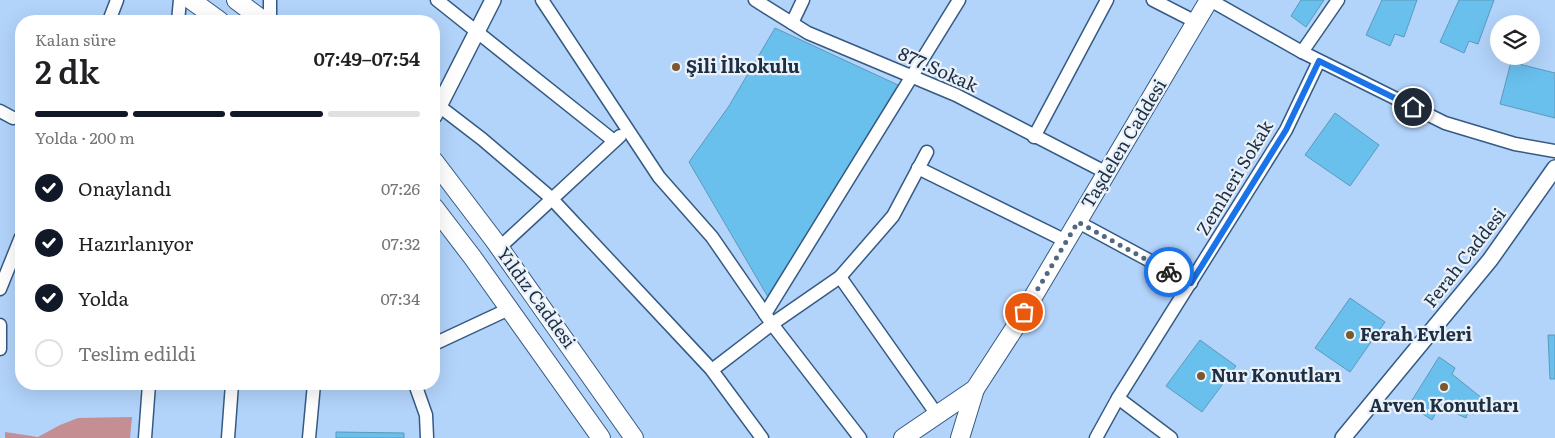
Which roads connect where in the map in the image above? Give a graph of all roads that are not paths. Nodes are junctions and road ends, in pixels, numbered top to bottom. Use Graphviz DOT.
graph roads {
  1 [pos="117,0"];
  2 [pos="180,0"];
  3 [pos="191,0"];
  4 [pos="236,0"];
  5 [pos="270,0"];
  6 [pos="437,0"];
  7 [pos="493,0"];
  8 [pos="542,0"];
  9 [pos="755,0"];
  10 [pos="803,0"];
  11 [pos="959,0"];
  12 [pos="1107,0"];
  13 [pos="1153,0"];
  14 [pos="1210,0"];
  15 [pos="1338,0"];
  16 [pos="111,15"];
  17 [pos="179,15"];
  18 [pos="212,15"];
  19 [pos="256,15"];
  20 [pos="270,15"];
  21 [pos="1196,22"];
  22 [pos="792,23"];
  23 [pos="477,31"];
  24 [pos="1302,52"];
  25 [pos="1319,61"];
  26 [pos="911,76"];
  27 [pos="440,103"];
  28 [pos="0,111"];
  29 [pos="440,113"];
  30 [pos="13,118"];
  31 [pos="628,129"];
  32 [pos="1034,137"];
  33 [pos="614,142"];
  34 [pos="1555,151"];
  35 [pos="927,152"];
  36 [pos="918,168"];
  37 [pos="1555,168"];
  38 [pos="440,170"];
  39 [pos="1107,173"];
  40 [pos="553,200"];
  41 [pos="440,215"];
  42 [pos="1078,222"];
  43 [pos="1066,241"];
  44 [pos="499,248"];
  45 [pos="15,252"];
  46 [pos="840,277"];
  47 [pos="1191,283"];
  48 [pos="0,290"];
  49 [pos="509,309"];
  50 [pos="768,319"];
  51 [pos="0,326"];
  52 [pos="440,341"];
  53 [pos="0,349"];
  54 [pos="712,370"];
  55 [pos="975,389"];
  56 [pos="149,390"];
  57 [pos="232,390"];
  58 [pos="313,390"];
  59 [pos="418,390"];
  60 [pos="1118,398"];
  61 [pos="929,426"];
  62 [pos="962,437"];
  63 [pos="145,438"];
  64 [pos="228,438"];
  65 [pos="309,438"];
  66 [pos="427,438"];
  67 [pos="601,438"];
  68 [pos="634,438"];
  69 [pos="762,438"];
  70 [pos="860,438"];
  71 [pos="902,438"];
  72 [pos="1096,438"];
  73 [pos="1171,438"];
  74 [pos="1342,438"];
  1 -- 16 [label="street"];
  2 -- 17 [label="street"];
  3 -- 18 [label="main road"];
  4 -- 19 [label="main road"];
  5 -- 20 [label="street"];
  6 -- 23 [label="street"];
  7 -- 23 [label="street"];
  8 -- 31 [label="street"];
  9 -- 22 [label="street, 877.Sokak"];
  10 -- 22 [label="street"];
  11 -- 26 [label="street"];
  12 -- 32 [label="street"];
  13 -- 21 [label="street"];
  14 -- 21 [label="main road, Taşdelen Caddesi"];
  14 -- 24 [label="street"];
  15 -- 24 [label="street"];
  21 -- 39 [label="main road, Taşdelen Caddesi"];
  22 -- 26 [label="street, 877.Sokak"];
  23 -- 27 [label="street"];
  23 -- 33 [label="street"];
  24 -- 25 [label="street"];
  25 -- 34 [label="street"];
  25 -- 47 [label="street, Zemheri Sokak"];
  26 -- 32 [label="street, 877.Sokak"];
  26 -- 50 [label="street"];
  28 -- 30 [label="street"];
  29 -- 40 [label="street"];
  31 -- 33 [label="street"];
  31 -- 50 [label="street"];
  32 -- 39 [label="street, 877.Sokak"];
  33 -- 40 [label="street"];
  35 -- 36 [label="street"];
  36 -- 43 [label="street"];
  36 -- 46 [label="street"];
  37 -- 74 [label="street, Ferah Caddesi"];
  38 -- 44 [label="main road, Yıldız Caddesi"];
  39 -- 42 [label="main road, Taşdelen Caddesi"];
  40 -- 44 [label="street"];
  40 -- 54 [label="street"];
  41 -- 49 [label="main road, Yıldız Caddesi"];
  42 -- 43 [label="main road, Taşdelen Caddesi"];
  42 -- 47 [label="street"];
  43 -- 55 [label="main road, Taşdelen Caddesi"];
  44 -- 68 [label="main road, Yıldız Caddesi"];
  45 -- 48 [label="street"];
  46 -- 50 [label="street"];
  46 -- 61 [label="street"];
  47 -- 60 [label="street, Zemheri Sokak"];
  49 -- 52 [label="street"];
  49 -- 67 [label="main road, Yıldız Caddesi"];
  50 -- 54 [label="street"];
  50 -- 70 [label="street"];
  51 -- 53 [label="street"];
  54 -- 69 [label="street"];
  55 -- 61 [label="main road"];
  55 -- 62 [label="main road"];
  56 -- 63 [label="street"];
  57 -- 64 [label="street"];
  58 -- 65 [label="street"];
  59 -- 66 [label="street"];
  60 -- 72 [label="street, Zemheri Sokak"];
  60 -- 73 [label="street"];
  61 -- 62 [label="main road"];
  61 -- 71 [label="main road"];
}
